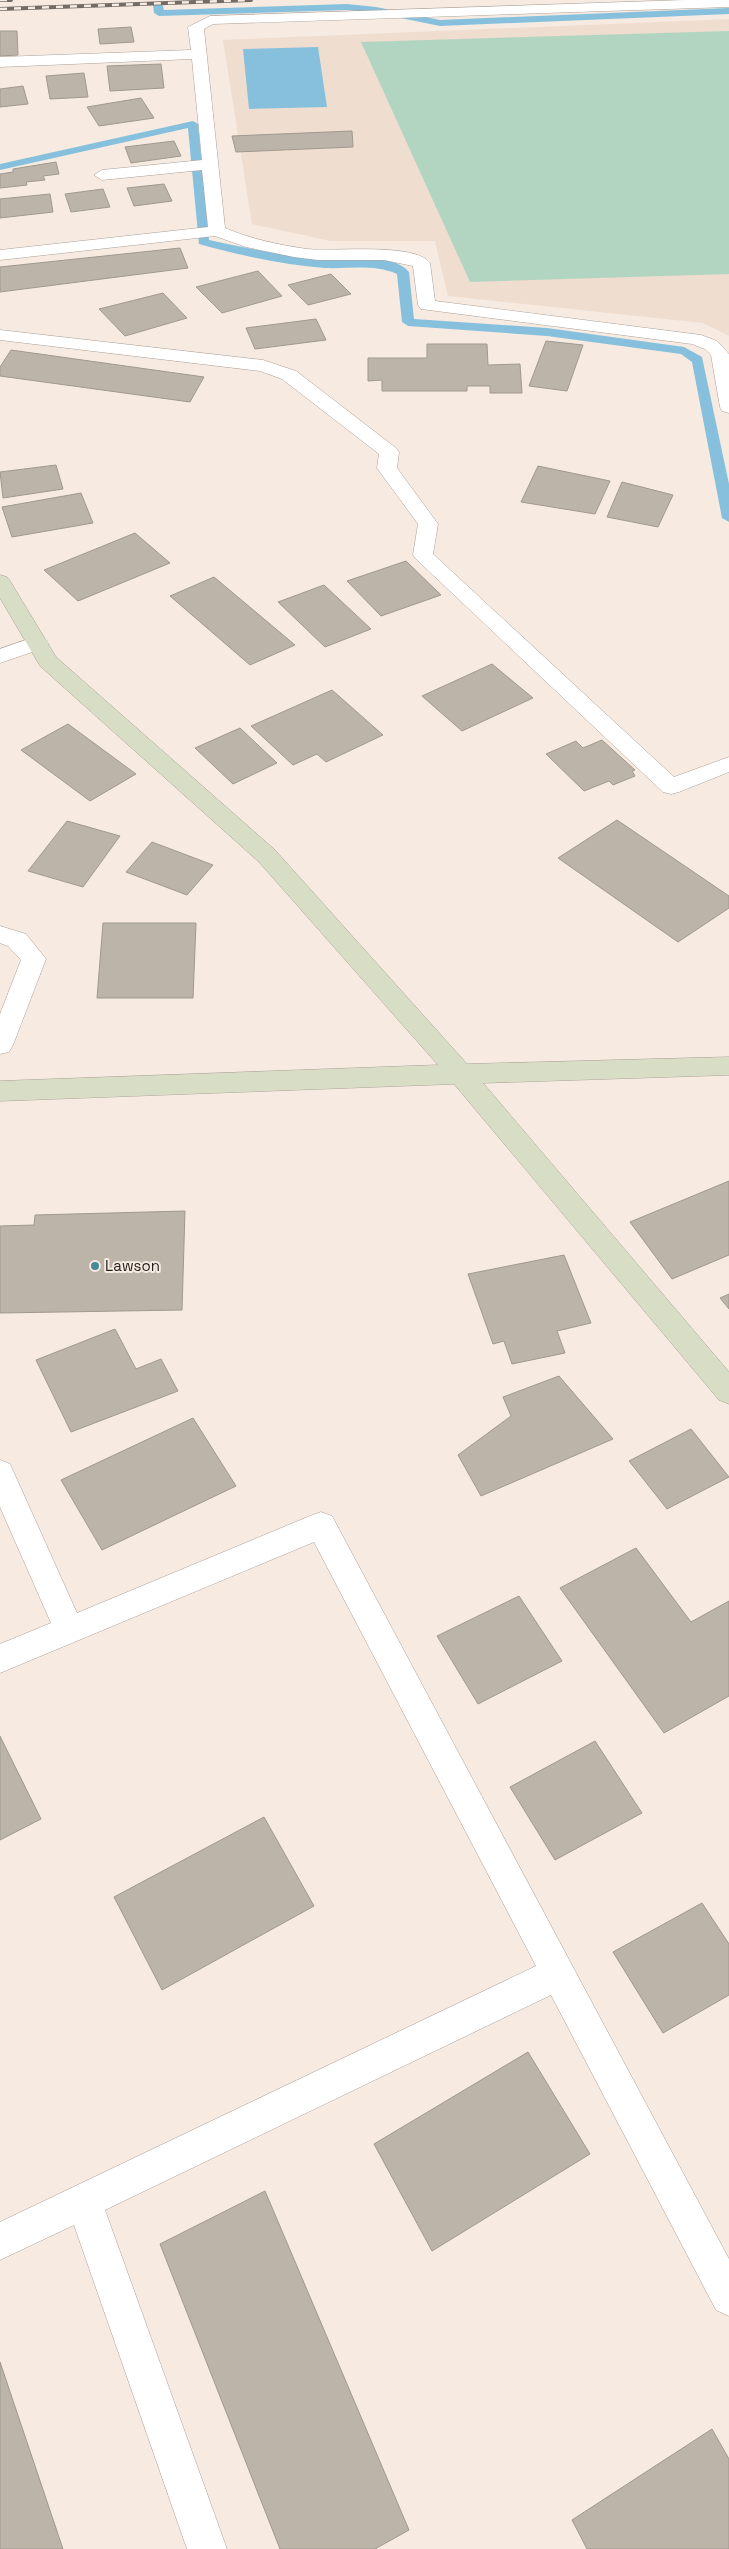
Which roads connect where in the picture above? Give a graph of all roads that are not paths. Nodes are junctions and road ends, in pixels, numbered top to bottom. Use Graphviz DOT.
graph roads {
  1 [pos="729,3"];
  2 [pos="198,54"];
  3 [pos="0,62"];
  4 [pos="208,164"];
  5 [pos="102,175"];
  6 [pos="217,231"];
  7 [pos="0,255"];
  8 [pos="0,335"];
  9 [pos="729,407"];
  10 [pos="0,582"];
  11 [pos="37,643"];
  12 [pos="0,656"];
  13 [pos="729,764"];
  14 [pos="0,934"];
  15 [pos="0,1045"];
  16 [pos="729,1066"];
  17 [pos="461,1074"];
  18 [pos="0,1091"];
  19 [pos="729,1392"];
  20 [pos="0,1473"];
  21 [pos="69,1630"];
  22 [pos="0,1659"];
  23 [pos="558,1973"];
  24 [pos="84,2201"];
  25 [pos="0,2241"];
  26 [pos="729,2296"];
  27 [pos="207,2549"];
  1 -- 2 [label="street"];
  2 -- 3 [label="street"];
  2 -- 4 [label="street"];
  4 -- 5 [label="street"];
  4 -- 6 [label="street"];
  6 -- 7 [label="street"];
  6 -- 9 [label="street"];
  8 -- 13 [label="street"];
  10 -- 11 [label="street"];
  11 -- 12 [label="street"];
  11 -- 17 [label="street"];
  14 -- 15 [label="street"];
  16 -- 17 [label="street"];
  17 -- 18 [label="street"];
  17 -- 19 [label="street"];
  20 -- 21 [label="street"];
  21 -- 22 [label="street"];
  21 -- 23 [label="street"];
  23 -- 24 [label="street"];
  23 -- 26 [label="street"];
  24 -- 25 [label="street"];
  24 -- 27 [label="street"];
}
